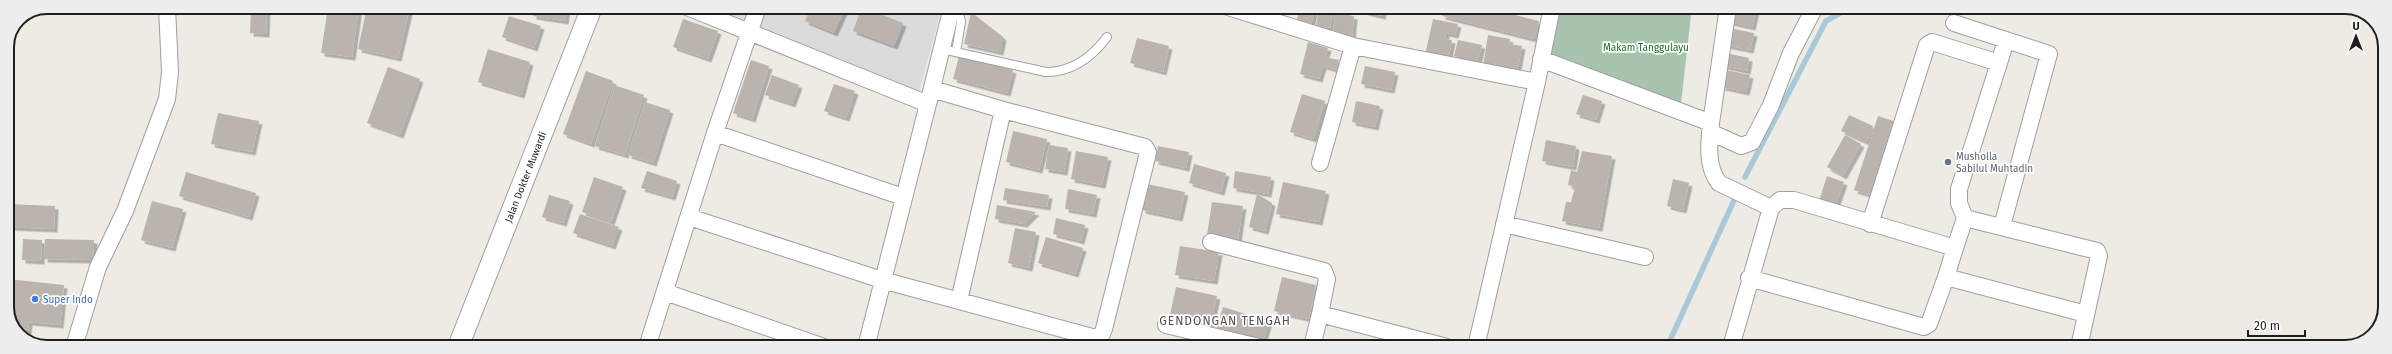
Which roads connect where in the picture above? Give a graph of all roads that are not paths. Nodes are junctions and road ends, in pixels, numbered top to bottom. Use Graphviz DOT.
graph roads {
  1 [pos="167,14"];
  2 [pos="589,14"];
  3 [pos="706,14"];
  4 [pos="755,14"];
  5 [pos="952,14"];
  6 [pos="1250,14"];
  7 [pos="1551,14"];
  8 [pos="1727,14"];
  9 [pos="1811,14"];
  10 [pos="1954,23"];
  11 [pos="749,30"];
  12 [pos="1107,37"];
  13 [pos="2006,40"];
  14 [pos="1353,46"];
  15 [pos="949,51"];
  16 [pos="1541,59"];
  17 [pos="1999,63"];
  18 [pos="1537,82"];
  19 [pos="932,89"];
  20 [pos="928,104"];
  21 [pos="1003,110"];
  22 [pos="1710,128"];
  23 [pos="715,133"];
  24 [pos="1320,163"];
  25 [pos="903,197"];
  26 [pos="1771,208"];
  27 [pos="689,217"];
  28 [pos="1965,218"];
  29 [pos="1504,224"];
  30 [pos="1870,224"];
  31 [pos="2002,226"];
  32 [pos="1211,242"];
  33 [pos="1955,248"];
  34 [pos="1645,258"];
  35 [pos="1946,277"];
  36 [pos="1749,278"];
  37 [pos="882,280"];
  38 [pos="665,292"];
  39 [pos="959,300"];
  40 [pos="1320,314"];
  41 [pos="2086,314"];
  42 [pos="1166,324"];
  43 [pos="76,340"];
  44 [pos="461,340"];
  45 [pos="649,340"];
  46 [pos="804,340"];
  47 [pos="868,340"];
  48 [pos="1231,340"];
  49 [pos="1314,340"];
  50 [pos="1420,340"];
  51 [pos="1478,340"];
  52 [pos="1733,340"];
  53 [pos="2080,340"];
  1 -- 43 [label="street"];
  2 -- 44 [label="street, Jalan Dokter Muwardi"];
  3 -- 11 [label="street"];
  4 -- 11 [label="street"];
  5 -- 15 [label="street"];
  6 -- 14 [label="street"];
  7 -- 16 [label="street"];
  8 -- 22 [label="street"];
  9 -- 22 [label="street"];
  10 -- 13 [label="street"];
  11 -- 20 [label="street"];
  11 -- 23 [label="street"];
  12 -- 15 [label="lane"];
  13 -- 17 [label="street"];
  13 -- 31 [label="street"];
  14 -- 18 [label="street"];
  14 -- 24 [label="street"];
  15 -- 19 [label="street"];
  16 -- 18 [label="street"];
  16 -- 22 [label="street"];
  17 -- 28 [label="street"];
  17 -- 30 [label="street"];
  18 -- 29 [label="street"];
  19 -- 20 [label="street"];
  19 -- 21 [label="street"];
  20 -- 25 [label="street"];
  21 -- 39 [label="street"];
  21 -- 39 [label="street"];
  22 -- 26 [label="street"];
  23 -- 25 [label="street"];
  23 -- 27 [label="street"];
  25 -- 37 [label="street"];
  26 -- 30 [label="street"];
  26 -- 36 [label="street"];
  27 -- 37 [label="street"];
  27 -- 38 [label="street"];
  28 -- 31 [label="street"];
  28 -- 33 [label="street"];
  29 -- 34 [label="street"];
  29 -- 51 [label="street"];
  30 -- 33 [label="street"];
  31 -- 41 [label="street"];
  32 -- 40 [label="street"];
  33 -- 35 [label="street"];
  35 -- 36 [label="street"];
  35 -- 41 [label="street"];
  36 -- 52 [label="street"];
  37 -- 39 [label="street"];
  37 -- 47 [label="street"];
  38 -- 45 [label="street"];
  38 -- 46 [label="street"];
  40 -- 49 [label="street"];
  40 -- 50 [label="street"];
  41 -- 53 [label="street"];
  42 -- 48 [label="street"];
}
